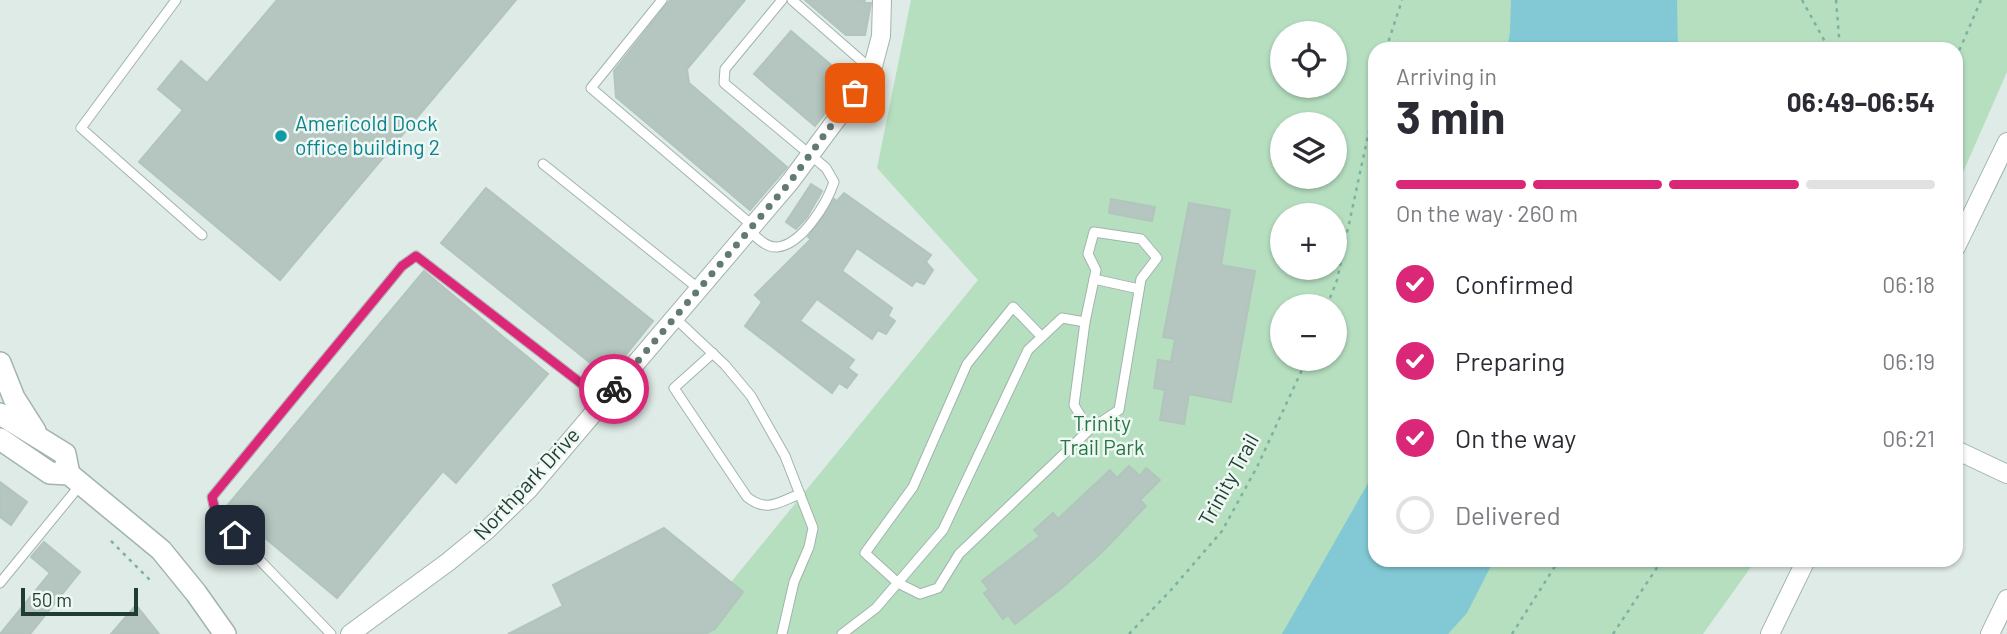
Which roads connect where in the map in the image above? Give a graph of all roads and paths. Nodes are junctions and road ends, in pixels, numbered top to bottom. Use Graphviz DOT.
graph roads {
  1 [pos="176,0"];
  2 [pos="662,0"];
  3 [pos="782,0"];
  4 [pos="792,0"];
  5 [pos="883,0"];
  6 [pos="1402,0"];
  7 [pos="1802,0"];
  8 [pos="1836,0"];
  9 [pos="1980,0"];
  10 [pos="1388,42"];
  11 [pos="1825,42"];
  12 [pos="1839,42"];
  13 [pos="1963,42"];
  14 [pos="872,71"];
  15 [pos="1368,135"];
  16 [pos="2007,142"];
  17 [pos="810,155"];
  18 [pos="543,164"];
  19 [pos="751,229"];
  20 [pos="1963,233"];
  21 [pos="202,235"];
  22 [pos="1094,279"];
  23 [pos="699,289"];
  24 [pos="1139,289"];
  25 [pos="1331,294"];
  26 [pos="675,317"];
  27 [pos="1085,322"];
  28 [pos="1042,337"];
  29 [pos="713,353"];
  30 [pos="0,363"];
  31 [pos="1301,371"];
  32 [pos="604,401"];
  33 [pos="0,414"];
  34 [pos="1089,430"];
  35 [pos="0,439"];
  36 [pos="40,439"];
  37 [pos="11,451"];
  38 [pos="1963,453"];
  39 [pos="2007,474"];
  40 [pos="75,479"];
  41 [pos="800,494"];
  42 [pos="111,541"];
  43 [pos="1555,567"];
  44 [pos="1657,567"];
  45 [pos="1803,567"];
  46 [pos="152,582"];
  47 [pos="0,583"];
  48 [pos="898,583"];
  49 [pos="2007,599"];
  50 [pos="225,634"];
  51 [pos="331,634"];
  52 [pos="350,634"];
  53 [pos="782,634"];
  54 [pos="842,634"];
  55 [pos="1129,634"];
  56 [pos="1512,634"];
  57 [pos="1613,634"];
  58 [pos="1770,634"];
  59 [pos="1990,634"];
  1 -- 21 [label="lane"];
  2 -- 19 [label="lane"];
  3 -- 17 [label="lane"];
  4 -- 14 [label="lane"];
  5 -- 14 [label="street, Northpark Drive"];
  6 -- 10 [label="path"];
  7 -- 11 [label="path"];
  8 -- 12 [label="path"];
  9 -- 13 [label="path"];
  14 -- 17 [label="street, Northpark Drive"];
  15 -- 25 [label="path"];
  16 -- 20 [label="street"];
  17 -- 19 [label="street, Northpark Drive"];
  17 -- 19 [label="lane"];
  18 -- 23 [label="lane"];
  19 -- 23 [label="street, Northpark Drive"];
  22 -- 24 [label="lane"];
  22 -- 24 [label="lane"];
  22 -- 27 [label="lane"];
  23 -- 26 [label="street, Northpark Drive"];
  24 -- 34 [label="lane"];
  26 -- 29 [label="lane"];
  26 -- 32 [label="street, Northpark Drive"];
  27 -- 28 [label="lane"];
  27 -- 34 [label="lane"];
  28 -- 48 [label="lane"];
  28 -- 48 [label="lane"];
  29 -- 41 [label="lane"];
  29 -- 41 [label="lane"];
  30 -- 36 [label="street"];
  31 -- 55 [label="path, Trinity Trail"];
  32 -- 51 [label="lane"];
  32 -- 52 [label="street, Northpark Drive"];
  33 -- 36 [label="street"];
  34 -- 48 [label="lane"];
  35 -- 37 [label="street"];
  36 -- 40 [label="street"];
  37 -- 40 [label="street"];
  38 -- 39 [label="street"];
  40 -- 47 [label="lane"];
  40 -- 50 [label="street"];
  41 -- 53 [label="lane"];
  42 -- 46 [label="path"];
  43 -- 56 [label="path"];
  44 -- 57 [label="path"];
  45 -- 58 [label="street"];
  48 -- 54 [label="lane"];
  49 -- 59 [label="street"];
}
